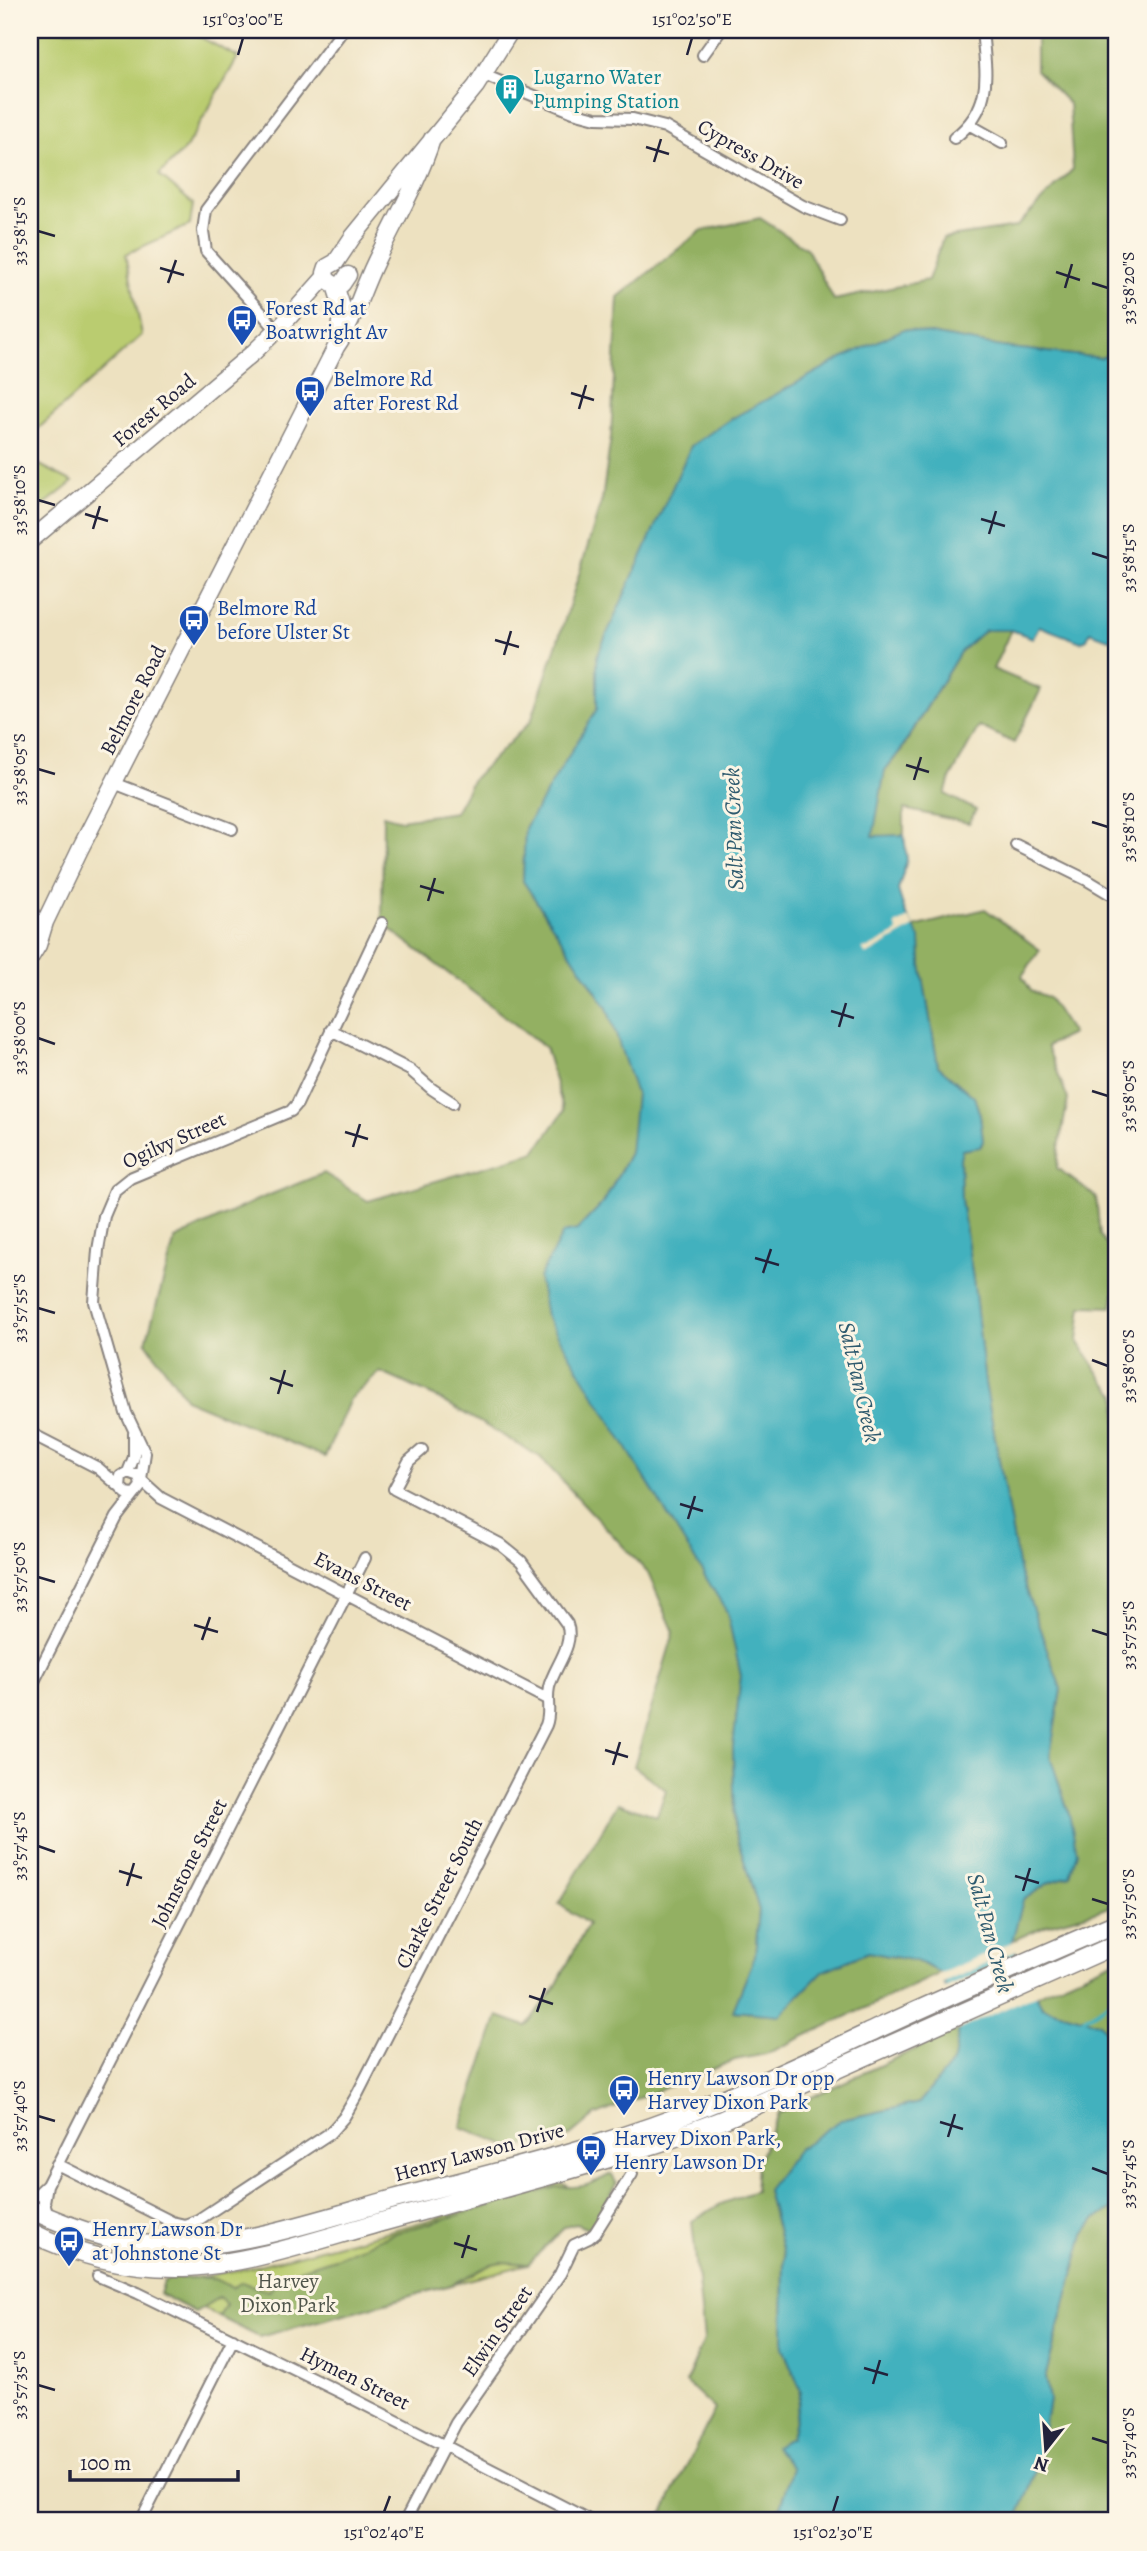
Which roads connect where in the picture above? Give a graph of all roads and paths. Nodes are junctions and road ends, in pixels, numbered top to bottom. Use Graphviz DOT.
graph roads {
  1 [pos="343,30"];
  2 [pos="511,30"];
  3 [pos="721,30"];
  4 [pos="982,30"];
  5 [pos="703,55"];
  6 [pos="484,75"];
  7 [pos="970,125"];
  8 [pos="954,138"];
  9 [pos="432,139"];
  10 [pos="1002,143"];
  11 [pos="840,220"];
  12 [pos="344,269"];
  13 [pos="331,282"];
  14 [pos="362,291"];
  15 [pos="277,330"];
  16 [pos="336,347"];
  17 [pos="30,541"];
  18 [pos="114,783"];
  19 [pos="232,829"];
  20 [pos="1016,845"];
  21 [pos="1117,898"];
  22 [pos="45,922"];
  23 [pos="382,923"];
  24 [pos="30,941"];
  25 [pos="30,958"];
  26 [pos="331,1030"];
  27 [pos="453,1102"];
  28 [pos="30,1433"];
  29 [pos="134,1433"];
  30 [pos="422,1450"];
  31 [pos="98,1468"];
  32 [pos="126,1472"];
  33 [pos="141,1480"];
  34 [pos="120,1488"];
  35 [pos="134,1493"];
  36 [pos="161,1498"];
  37 [pos="117,1517"];
  38 [pos="365,1558"];
  39 [pos="346,1595"];
  40 [pos="30,1689"];
  41 [pos="547,1699"];
  42 [pos="1117,1923"];
  43 [pos="1117,1944"];
  44 [pos="57,2164"];
  45 [pos="632,2174"];
  46 [pos="47,2185"];
  47 [pos="30,2201"];
  48 [pos="30,2209"];
  49 [pos="48,2218"];
  50 [pos="30,2232"];
  51 [pos="98,2276"];
  52 [pos="233,2339"];
  53 [pos="444,2444"];
  54 [pos="141,2521"];
  55 [pos="405,2521"];
  56 [pos="591,2521"];
  1 -- 15 [label="street"];
  2 -- 6 [label="street"];
  3 -- 5 [label="street"];
  4 -- 7 [label="street"];
  6 -- 9 [label="street"];
  6 -- 11 [label="street, Cypress Drive"];
  7 -- 8 [label="street"];
  7 -- 10 [label="street"];
  9 -- 12 [label="street"];
  9 -- 14 [label="street, Belmore Road"];
  12 -- 13 [label="street, Forest Road"];
  12 -- 14 [label="street"];
  13 -- 15 [label="street, Forest Road"];
  13 -- 16 [label="street, Belmore Road"];
  14 -- 16 [label="street, Belmore Road"];
  15 -- 17 [label="street, Forest Road"];
  16 -- 18 [label="street, Belmore Road"];
  18 -- 19 [label="street"];
  18 -- 22 [label="street, Belmore Road"];
  20 -- 21 [label="street"];
  22 -- 24 [label="street, Belmore Road"];
  22 -- 25 [label="street, Belmore Road"];
  23 -- 26 [label="street, Ogilvy Street"];
  26 -- 27 [label="street"];
  26 -- 29 [label="street, Ogilvy Street"];
  28 -- 31 [label="street"];
  29 -- 32 [label="street, Ogilvy Street"];
  29 -- 33 [label="street, Ogilvy Street"];
  30 -- 41 [label="street, Clarke Street South"];
  31 -- 32 [label="street"];
  31 -- 34 [label="street"];
  32 -- 33 [label="street"];
  32 -- 34 [label="street"];
  33 -- 35 [label="street"];
  33 -- 36 [label="street, Evans Street"];
  34 -- 35 [label="street"];
  34 -- 37 [label="street"];
  35 -- 36 [label="street, Evans Street"];
  35 -- 37 [label="street"];
  36 -- 39 [label="street, Evans Street"];
  37 -- 40 [label="street"];
  38 -- 39 [label="street, Johnstone Street"];
  39 -- 41 [label="street, Evans Street"];
  39 -- 44 [label="street, Johnstone Street"];
  41 -- 44 [label="street, Clarke Street South"];
  42 -- 49 [label="main road, Henry Lawson Drive"];
  43 -- 50 [label="main road, Henry Lawson Drive"];
  44 -- 46 [label="street, Johnstone Street"];
  45 -- 53 [label="street, Elwin Street"];
  46 -- 47 [label="street, Johnstone Street"];
  46 -- 49 [label="street, Johnstone Street"];
  48 -- 49 [label="main road, Henry Lawson Drive"];
  51 -- 52 [label="street, Hymen Street"];
  52 -- 53 [label="street, Hymen Street"];
  52 -- 54 [label="street"];
  53 -- 55 [label="street, Elwin Street"];
  53 -- 56 [label="street, Hymen Street"];
}
